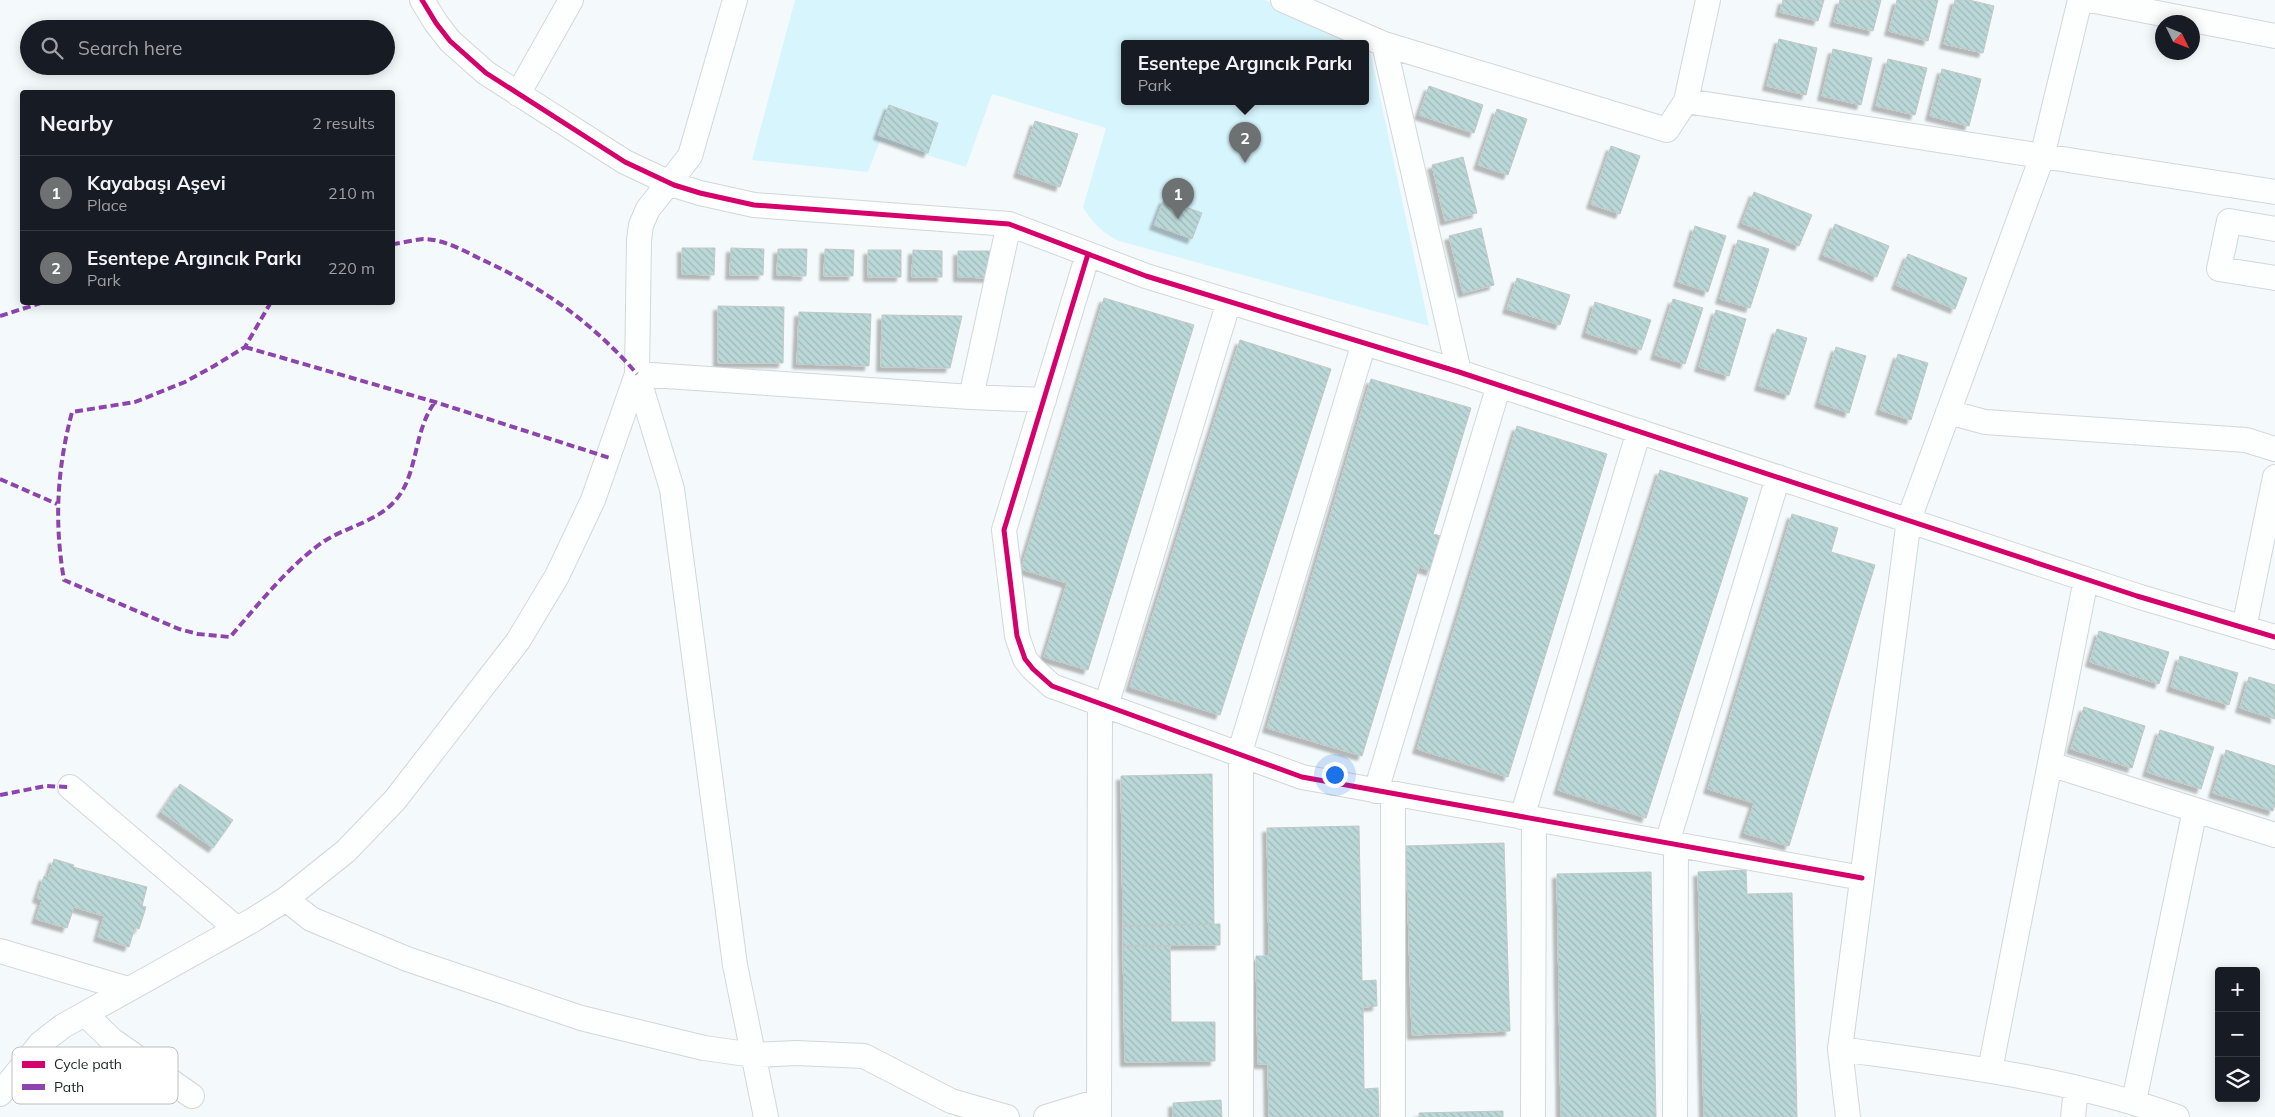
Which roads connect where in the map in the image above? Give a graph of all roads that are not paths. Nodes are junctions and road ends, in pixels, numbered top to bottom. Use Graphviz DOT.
graph roads {
  1 [pos="422,0"];
  2 [pos="571,0"];
  3 [pos="735,0"];
  4 [pos="1283,0"];
  5 [pos="1708,0"];
  6 [pos="2080,0"];
  7 [pos="2090,0"];
  8 [pos="2275,36"];
  9 [pos="1384,44"];
  10 [pos="518,94"];
  11 [pos="1686,101"];
  12 [pos="2042,157"];
  13 [pos="668,182"];
  14 [pos="2275,192"];
  15 [pos="1009,224"];
  16 [pos="2275,229"];
  17 [pos="1088,254"];
  18 [pos="2275,278"];
  19 [pos="1228,301"];
  20 [pos="1364,343"];
  21 [pos="1459,372"];
  22 [pos="637,374"];
  23 [pos="1499,385"];
  24 [pos="970,397"];
  25 [pos="1044,400"];
  26 [pos="1948,412"];
  27 [pos="1639,431"];
  28 [pos="2275,448"];
  29 [pos="1778,477"];
  30 [pos="2275,477"];
  31 [pos="1909,520"];
  32 [pos="2086,579"];
  33 [pos="2244,628"];
  34 [pos="2275,637"];
  35 [pos="1103,705"];
  36 [pos="1240,755"];
  37 [pos="2050,764"];
  38 [pos="70,787"];
  39 [pos="1385,792"];
  40 [pos="2196,810"];
  41 [pos="1528,818"];
  42 [pos="2275,835"];
  43 [pos="1671,844"];
  44 [pos="1862,878"];
  45 [pos="286,899"];
  46 [pos="237,929"];
  47 [pos="0,951"];
  48 [pos="128,989"];
  49 [pos="85,1014"];
  50 [pos="38,1047"];
  51 [pos="122,1047"];
  52 [pos="1840,1049"];
  53 [pos="754,1055"];
  54 [pos="1990,1070"];
  55 [pos="12,1079"];
  56 [pos="178,1086"];
  57 [pos="2076,1088"];
  58 [pos="0,1094"];
  59 [pos="192,1096"];
  60 [pos="2134,1101"];
  61 [pos="1099,1109"];
  62 [pos="766,1117"];
  63 [pos="1007,1117"];
  64 [pos="1046,1117"];
  65 [pos="1241,1117"];
  66 [pos="1393,1117"];
  67 [pos="1534,1117"];
  68 [pos="1675,1117"];
  69 [pos="1848,1117"];
  70 [pos="2073,1117"];
  71 [pos="2178,1117"];
  1 -- 10 [label="street"];
  2 -- 10 [label="street"];
  3 -- 13 [label="street"];
  4 -- 9 [label="street"];
  5 -- 11 [label="street"];
  6 -- 12 [label="street"];
  7 -- 8 [label="street"];
  9 -- 11 [label="street"];
  9 -- 21 [label="street"];
  10 -- 13 [label="street"];
  11 -- 12 [label="street"];
  12 -- 14 [label="street"];
  12 -- 26 [label="street"];
  13 -- 15 [label="street"];
  13 -- 22 [label="street"];
  15 -- 17 [label="street"];
  15 -- 24 [label="street"];
  16 -- 18 [label="street"];
  17 -- 19 [label="street"];
  17 -- 25 [label="street"];
  19 -- 20 [label="street"];
  19 -- 35 [label="street"];
  20 -- 21 [label="street"];
  20 -- 36 [label="street"];
  21 -- 23 [label="street"];
  22 -- 24 [label="street"];
  22 -- 45 [label="street"];
  22 -- 53 [label="street"];
  23 -- 27 [label="street"];
  23 -- 39 [label="street"];
  24 -- 25 [label="street"];
  25 -- 35 [label="street"];
  26 -- 28 [label="street"];
  26 -- 31 [label="street"];
  27 -- 29 [label="street"];
  27 -- 41 [label="street"];
  29 -- 31 [label="street"];
  29 -- 43 [label="street"];
  30 -- 33 [label="street"];
  31 -- 32 [label="street"];
  31 -- 44 [label="street"];
  32 -- 33 [label="street"];
  32 -- 37 [label="street"];
  33 -- 34 [label="street"];
  35 -- 36 [label="street"];
  35 -- 61 [label="street"];
  36 -- 39 [label="street"];
  36 -- 65 [label="street"];
  37 -- 40 [label="street"];
  37 -- 54 [label="street"];
  38 -- 46 [label="street"];
  39 -- 41 [label="street"];
  39 -- 66 [label="street"];
  40 -- 42 [label="street"];
  40 -- 60 [label="street"];
  41 -- 43 [label="street"];
  41 -- 67 [label="street"];
  43 -- 44 [label="street"];
  43 -- 68 [label="street"];
  44 -- 52 [label="street"];
  45 -- 46 [label="street"];
  45 -- 53 [label="street"];
  46 -- 48 [label="street"];
  47 -- 48 [label="street"];
  48 -- 49 [label="street"];
  49 -- 50 [label="street"];
  49 -- 51 [label="street"];
  52 -- 54 [label="street"];
  52 -- 69 [label="street"];
  53 -- 62 [label="street"];
  53 -- 63 [label="street"];
  54 -- 57 [label="street"];
  55 -- 58 [label="street"];
  56 -- 59 [label="street"];
  57 -- 60 [label="street"];
  57 -- 70 [label="street"];
  60 -- 71 [label="street"];
  61 -- 64 [label="street"];
}
